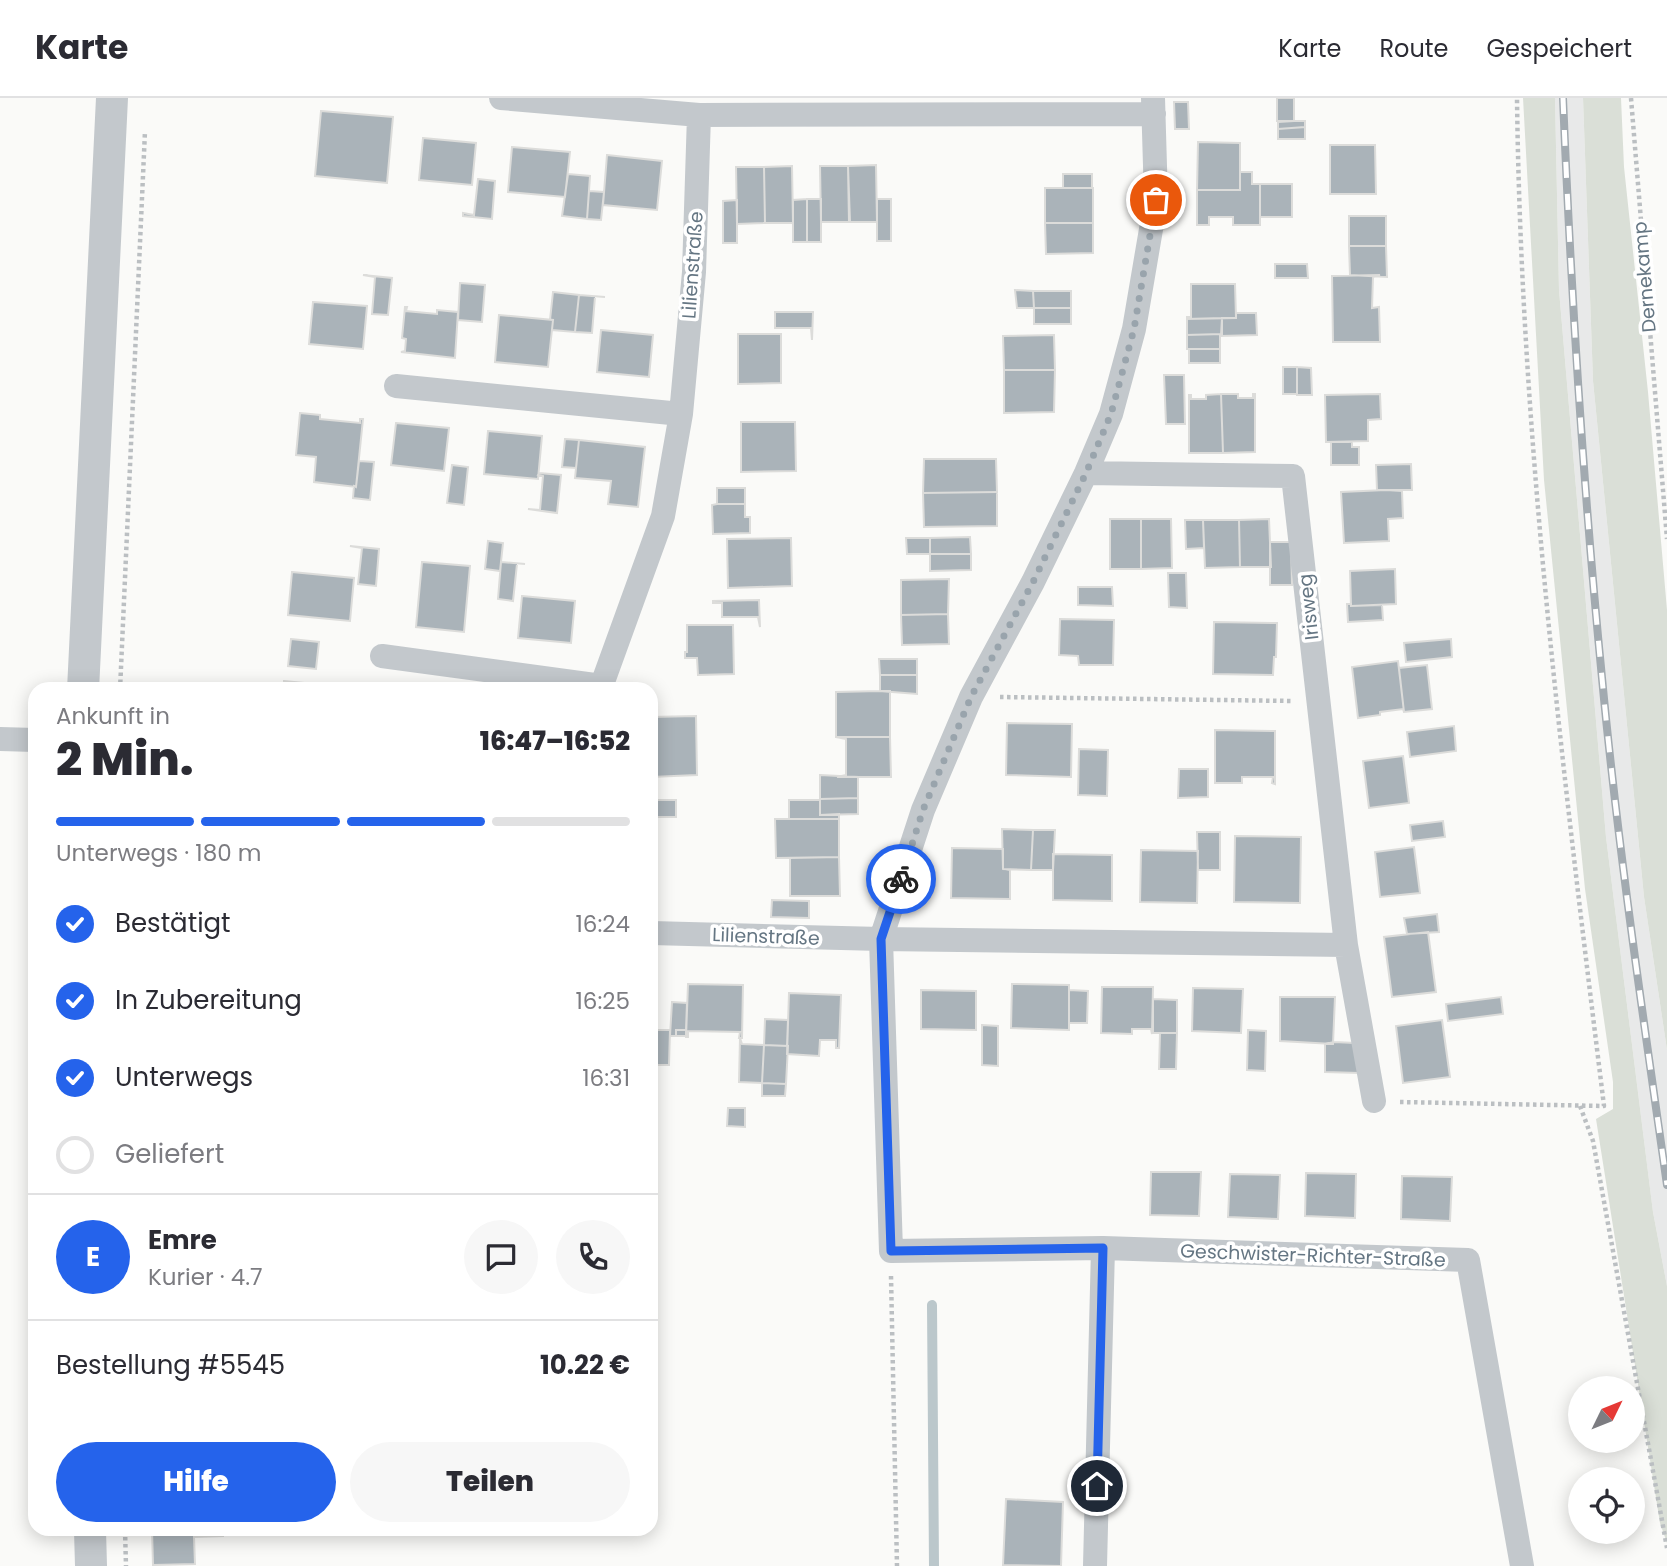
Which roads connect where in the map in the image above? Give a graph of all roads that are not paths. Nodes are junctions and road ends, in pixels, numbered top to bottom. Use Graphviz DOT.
graph roads {
  1 [pos="112,98"];
  2 [pos="501,98"];
  3 [pos="1154,106"];
  4 [pos="846,107"];
  5 [pos="699,115"];
  6 [pos="396,386"];
  7 [pos="681,414"];
  8 [pos="1086,473"];
  9 [pos="382,656"];
  10 [pos="83,682"];
  11 [pos="560,682"];
  12 [pos="603,682"];
  13 [pos="0,739"];
  14 [pos="28,740"];
  15 [pos="658,933"];
  16 [pos="881,939"];
  17 [pos="1346,945"];
  18 [pos="1374,1101"];
  19 [pos="1103,1248"];
  20 [pos="90,1536"];
  21 [pos="91,1566"];
  22 [pos="1096,1566"];
  23 [pos="1522,1566"];
  1 -- 10 [label="street"];
  2 -- 5 [label="street"];
  3 -- 4 [label="street"];
  3 -- 8 [label="street"];
  4 -- 5 [label="street"];
  5 -- 7 [label="street, Lilienstraße"];
  6 -- 7 [label="street"];
  7 -- 12 [label="street, Lilienstraße"];
  8 -- 16 [label="street"];
  8 -- 17 [label="street, Irisweg"];
  9 -- 11 [label="street, Lilienstraße"];
  13 -- 14 [label="street"];
  15 -- 16 [label="street, Lilienstraße"];
  16 -- 17 [label="street"];
  16 -- 19 [label="street, Geschwister-Richter-Straße"];
  17 -- 18 [label="street, Irisweg"];
  19 -- 22 [label="street"];
  19 -- 23 [label="street, Geschwister-Richter-Straße"];
  20 -- 21 [label="street"];
}
